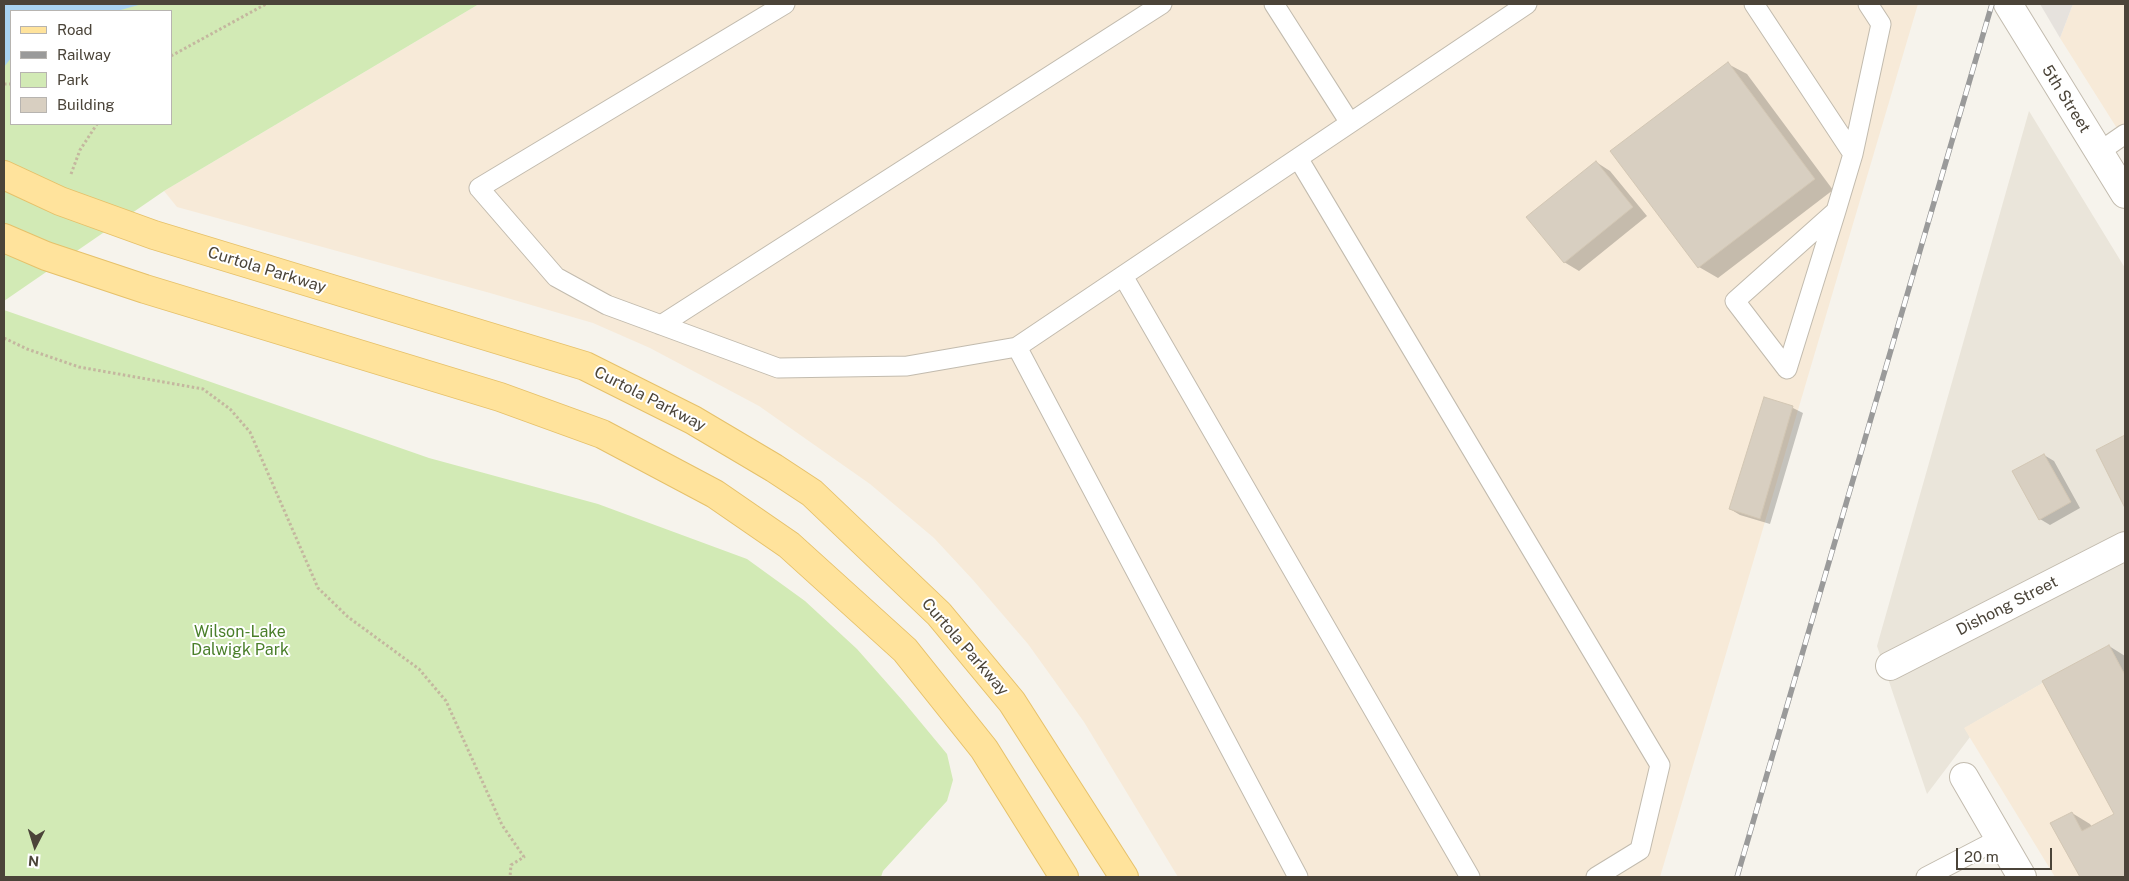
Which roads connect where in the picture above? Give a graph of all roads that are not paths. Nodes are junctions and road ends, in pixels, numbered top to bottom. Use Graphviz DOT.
graph roads {
  1 [pos="785,4"];
  2 [pos="1162,4"];
  3 [pos="1274,4"];
  4 [pos="1527,4"];
  5 [pos="1754,4"];
  6 [pos="1868,4"];
  7 [pos="2008,4"];
  8 [pos="1350,123"];
  9 [pos="2125,134"];
  10 [pos="2099,152"];
  11 [pos="1853,154"];
  12 [pos="1298,158"];
  13 [pos="4,175"];
  14 [pos="2125,194"];
  15 [pos="1836,211"];
  16 [pos="4,238"];
  17 [pos="1123,276"];
  18 [pos="661,325"];
  19 [pos="1017,348"];
  20 [pos="2125,546"];
  21 [pos="1890,666"];
  22 [pos="1964,777"];
  23 [pos="1999,839"];
  24 [pos="1064,877"];
  25 [pos="1124,877"];
  26 [pos="1298,877"];
  27 [pos="1470,877"];
  28 [pos="1596,877"];
  29 [pos="1926,877"];
  30 [pos="2022,877"];
  1 -- 18 [label="lane"];
  2 -- 18 [label="lane"];
  3 -- 8 [label="lane"];
  4 -- 8 [label="lane"];
  5 -- 11 [label="lane"];
  6 -- 11 [label="lane"];
  7 -- 10 [label="street, 5th Street"];
  8 -- 12 [label="lane"];
  9 -- 10 [label="lane"];
  10 -- 14 [label="street, 5th Street"];
  11 -- 15 [label="lane"];
  12 -- 17 [label="lane"];
  12 -- 28 [label="lane"];
  13 -- 25 [label="main road, Curtola Parkway"];
  15 -- 15 [label="lane"];
  16 -- 24 [label="main road"];
  17 -- 19 [label="lane"];
  17 -- 27 [label="lane"];
  18 -- 19 [label="lane"];
  19 -- 26 [label="lane"];
  20 -- 21 [label="street, Dishong Street"];
  22 -- 23 [label="street"];
  23 -- 29 [label="lane"];
  23 -- 30 [label="street"];
}
